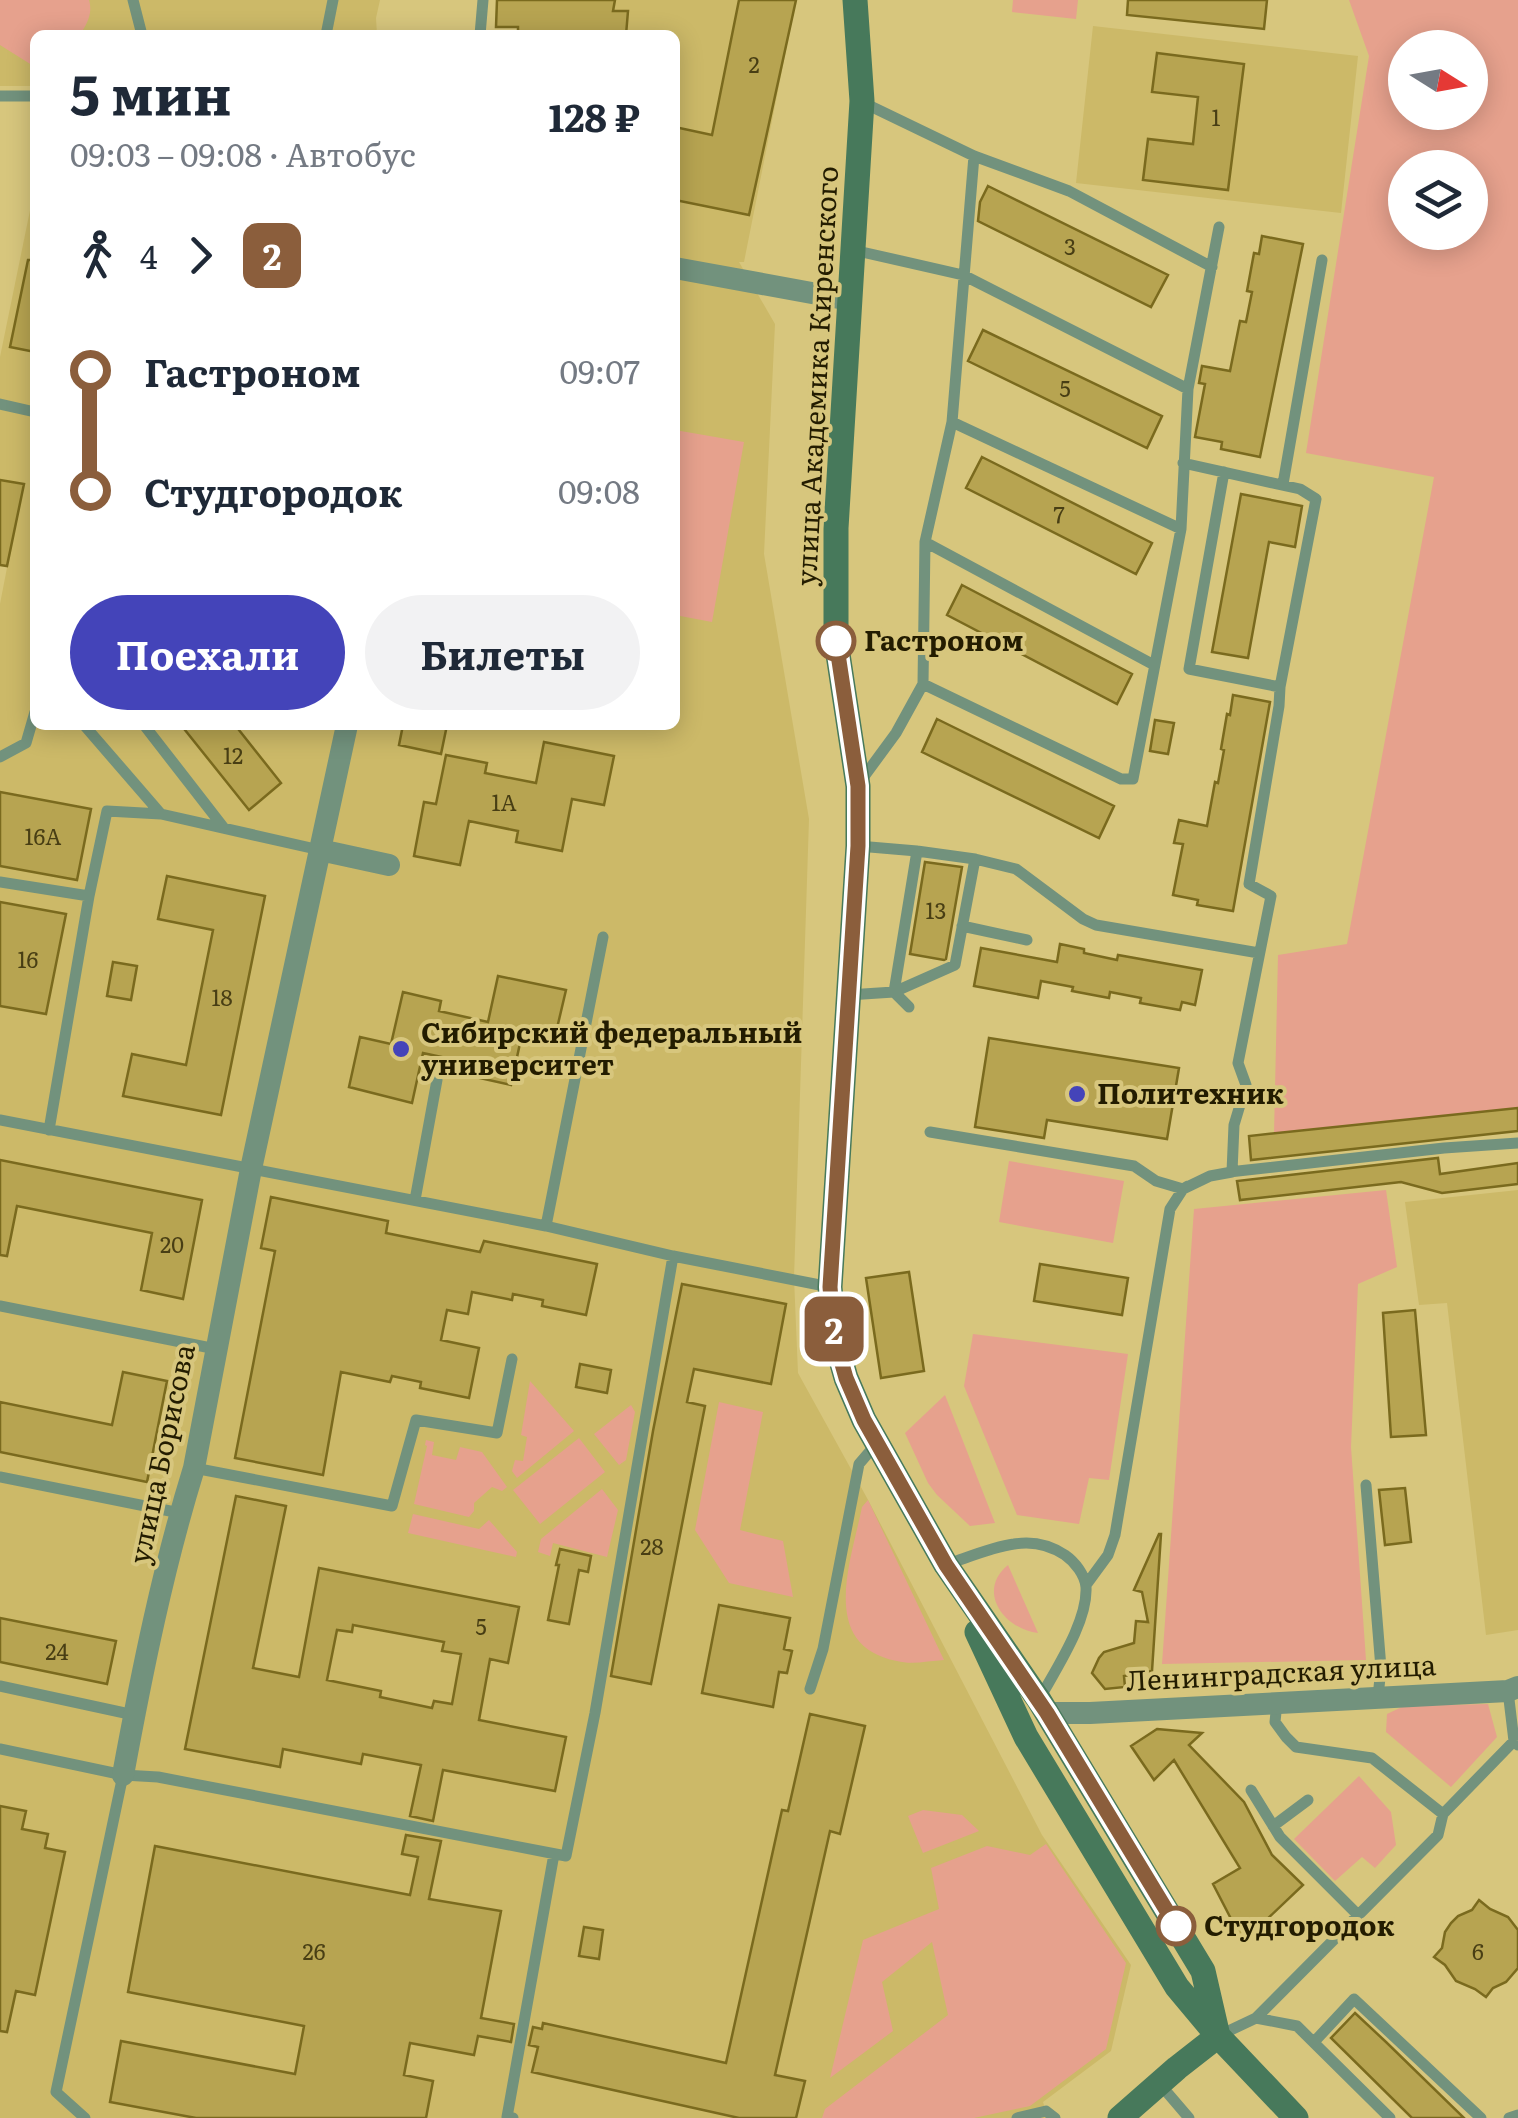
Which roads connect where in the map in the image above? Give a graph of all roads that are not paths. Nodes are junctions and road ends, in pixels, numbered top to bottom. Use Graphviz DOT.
graph roads {
  1 [pos="133,0"];
  2 [pos="333,0"];
  3 [pos="483,0"];
  4 [pos="856,0"];
  5 [pos="141,30"];
  6 [pos="327,30"];
  7 [pos="480,30"];
  8 [pos="0,96"];
  9 [pos="30,96"];
  10 [pos="862,102"];
  11 [pos="974,156"];
  12 [pos="1220,227"];
  13 [pos="853,250"];
  14 [pos="1322,260"];
  15 [pos="1212,268"];
  16 [pos="680,269"];
  17 [pos="963,275"];
  18 [pos="850,300"];
  19 [pos="1188,389"];
  20 [pos="0,404"];
  21 [pos="30,411"];
  22 [pos="952,422"];
  23 [pos="1182,463"];
  24 [pos="1224,472"];
  25 [pos="1283,484"];
  26 [pos="1181,529"];
  27 [pos="924,542"];
  28 [pos="1154,665"];
  29 [pos="923,684"];
  30 [pos="1280,687"];
  31 [pos="30,730"];
  32 [pos="88,730"];
  33 [pos="148,730"];
  34 [pos="342,730"];
  35 [pos="0,757"];
  36 [pos="858,786"];
  37 [pos="161,814"];
  38 [pos="224,828"];
  39 [pos="858,846"];
  40 [pos="320,850"];
  41 [pos="917,851"];
  42 [pos="975,860"];
  43 [pos="390,864"];
  44 [pos="0,882"];
  45 [pos="89,896"];
  46 [pos="962,926"];
  47 [pos="603,937"];
  48 [pos="1027,940"];
  49 [pos="1258,953"];
  50 [pos="894,992"];
  51 [pos="848,995"];
  52 [pos="909,1007"];
  53 [pos="437,1080"];
  54 [pos="0,1120"];
  55 [pos="49,1130"];
  56 [pos="930,1132"];
  57 [pos="1518,1143"];
  58 [pos="254,1157"];
  59 [pos="1232,1172"];
  60 [pos="1183,1189"];
  61 [pos="414,1200"];
  62 [pos="546,1226"];
  63 [pos="672,1256"];
  64 [pos="830,1287"];
  65 [pos="0,1306"];
  66 [pos="216,1349"];
  67 [pos="512,1360"];
  68 [pos="877,1443"];
  69 [pos="194,1468"];
  70 [pos="0,1477"];
  71 [pos="1366,1485"];
  72 [pos="180,1513"];
  73 [pos="946,1565"];
  74 [pos="1086,1584"];
  75 [pos="0,1686"];
  76 [pos="810,1689"];
  77 [pos="1513,1689"];
  78 [pos="1378,1697"];
  79 [pos="1277,1702"];
  80 [pos="1043,1706"];
  81 [pos="134,1715"];
  82 [pos="1516,1744"];
  83 [pos="0,1749"];
  84 [pos="123,1775"];
  85 [pos="1251,1790"];
  86 [pos="1308,1800"];
  87 [pos="1443,1814"];
  88 [pos="1273,1826"];
  89 [pos="554,1854"];
  90 [pos="1357,1914"];
  91 [pos="1256,2018"];
  92 [pos="1218,2036"];
  93 [pos="1314,2042"];
  94 [pos="1159,2083"];
  95 [pos="1518,2116"];
  96 [pos="85,2118"];
  97 [pos="509,2118"];
  98 [pos="1017,2118"];
  99 [pos="1055,2118"];
  100 [pos="1120,2118"];
  101 [pos="1189,2118"];
  102 [pos="1296,2118"];
  103 [pos="1390,2118"];
  104 [pos="1481,2118"];
  105 [pos="1509,2118"];
  1 -- 5 [label="lane"];
  2 -- 6 [label="lane"];
  3 -- 7 [label="lane"];
  4 -- 10 [label="main road, улица Академика Киренского"];
  8 -- 9 [label="lane"];
  10 -- 11 [label="lane"];
  10 -- 13 [label="main road, улица Академика Киренского"];
  11 -- 15 [label="lane"];
  11 -- 17 [label="lane"];
  12 -- 15 [label="lane"];
  13 -- 17 [label="lane"];
  13 -- 18 [label="main road, улица Академика Киренского"];
  14 -- 25 [label="lane"];
  15 -- 19 [label="lane"];
  16 -- 18 [label="street"];
  17 -- 19 [label="lane"];
  17 -- 22 [label="lane"];
  18 -- 36 [label="main road, улица Академика Киренского"];
  19 -- 23 [label="lane"];
  20 -- 21 [label="lane"];
  22 -- 26 [label="lane"];
  22 -- 27 [label="lane"];
  23 -- 24 [label="lane"];
  23 -- 26 [label="lane"];
  24 -- 25 [label="lane"];
  24 -- 30 [label="lane"];
  25 -- 30 [label="lane"];
  26 -- 28 [label="lane"];
  27 -- 28 [label="lane"];
  27 -- 29 [label="lane"];
  28 -- 29 [label="lane"];
  29 -- 36 [label="lane"];
  30 -- 49 [label="lane"];
  31 -- 35 [label="lane"];
  32 -- 37 [label="lane"];
  33 -- 38 [label="lane"];
  34 -- 40 [label="street"];
  36 -- 39 [label="main road, улица Академика Киренского"];
  37 -- 38 [label="lane"];
  37 -- 45 [label="lane"];
  38 -- 40 [label="lane"];
  39 -- 41 [label="lane"];
  39 -- 51 [label="main road, улица Академика Киренского"];
  40 -- 43 [label="street"];
  40 -- 58 [label="street, улица Борисова"];
  41 -- 42 [label="lane"];
  41 -- 50 [label="lane"];
  42 -- 46 [label="lane"];
  42 -- 49 [label="lane"];
  44 -- 45 [label="lane"];
  45 -- 55 [label="lane"];
  46 -- 48 [label="lane"];
  46 -- 50 [label="lane"];
  47 -- 62 [label="lane"];
  49 -- 59 [label="lane"];
  50 -- 51 [label="lane"];
  50 -- 52 [label="lane"];
  51 -- 64 [label="main road, улица Академика Киренского"];
  53 -- 61 [label="lane"];
  54 -- 55 [label="lane"];
  55 -- 58 [label="lane"];
  56 -- 60 [label="lane"];
  57 -- 59 [label="lane"];
  58 -- 61 [label="lane"];
  58 -- 66 [label="street, улица Борисова"];
  59 -- 60 [label="lane"];
  60 -- 74 [label="lane"];
  61 -- 62 [label="lane"];
  62 -- 63 [label="lane"];
  63 -- 64 [label="lane"];
  63 -- 89 [label="lane"];
  64 -- 68 [label="main road, улица Академика Киренского"];
  65 -- 66 [label="lane"];
  66 -- 69 [label="street, улица Борисова"];
  67 -- 69 [label="lane"];
  68 -- 73 [label="main road, улица Академика Киренского"];
  68 -- 76 [label="lane"];
  69 -- 72 [label="street, улица Борисова"];
  70 -- 72 [label="lane"];
  71 -- 78 [label="lane"];
  72 -- 81 [label="street, улица Борисова"];
  73 -- 74 [label="lane"];
  73 -- 80 [label="main road, улица Академика Киренского"];
  73 -- 92 [label="main road, улица Академика Киренского"];
  74 -- 80 [label="lane"];
  75 -- 81 [label="lane"];
  77 -- 78 [label="street, Ленинградская улица"];
  77 -- 82 [label="lane"];
  78 -- 79 [label="street, Ленинградская улица"];
  79 -- 80 [label="street, Ленинградская улица"];
  79 -- 87 [label="lane"];
  80 -- 92 [label="main road, улица Академика Киренского"];
  81 -- 84 [label="street, улица Борисова"];
  82 -- 87 [label="lane"];
  83 -- 84 [label="lane"];
  84 -- 89 [label="lane"];
  84 -- 96 [label="lane"];
  85 -- 88 [label="lane"];
  86 -- 88 [label="lane"];
  87 -- 90 [label="lane"];
  88 -- 90 [label="lane"];
  89 -- 97 [label="lane"];
  90 -- 91 [label="lane"];
  91 -- 92 [label="lane"];
  91 -- 93 [label="lane"];
  92 -- 94 [label="main road"];
  92 -- 102 [label="main road, улица Академика Киренского"];
  93 -- 103 [label="lane"];
  93 -- 104 [label="lane"];
  94 -- 100 [label="main road"];
  94 -- 101 [label="lane"];
  95 -- 105 [label="lane"];
  98 -- 99 [label="lane"];
}
